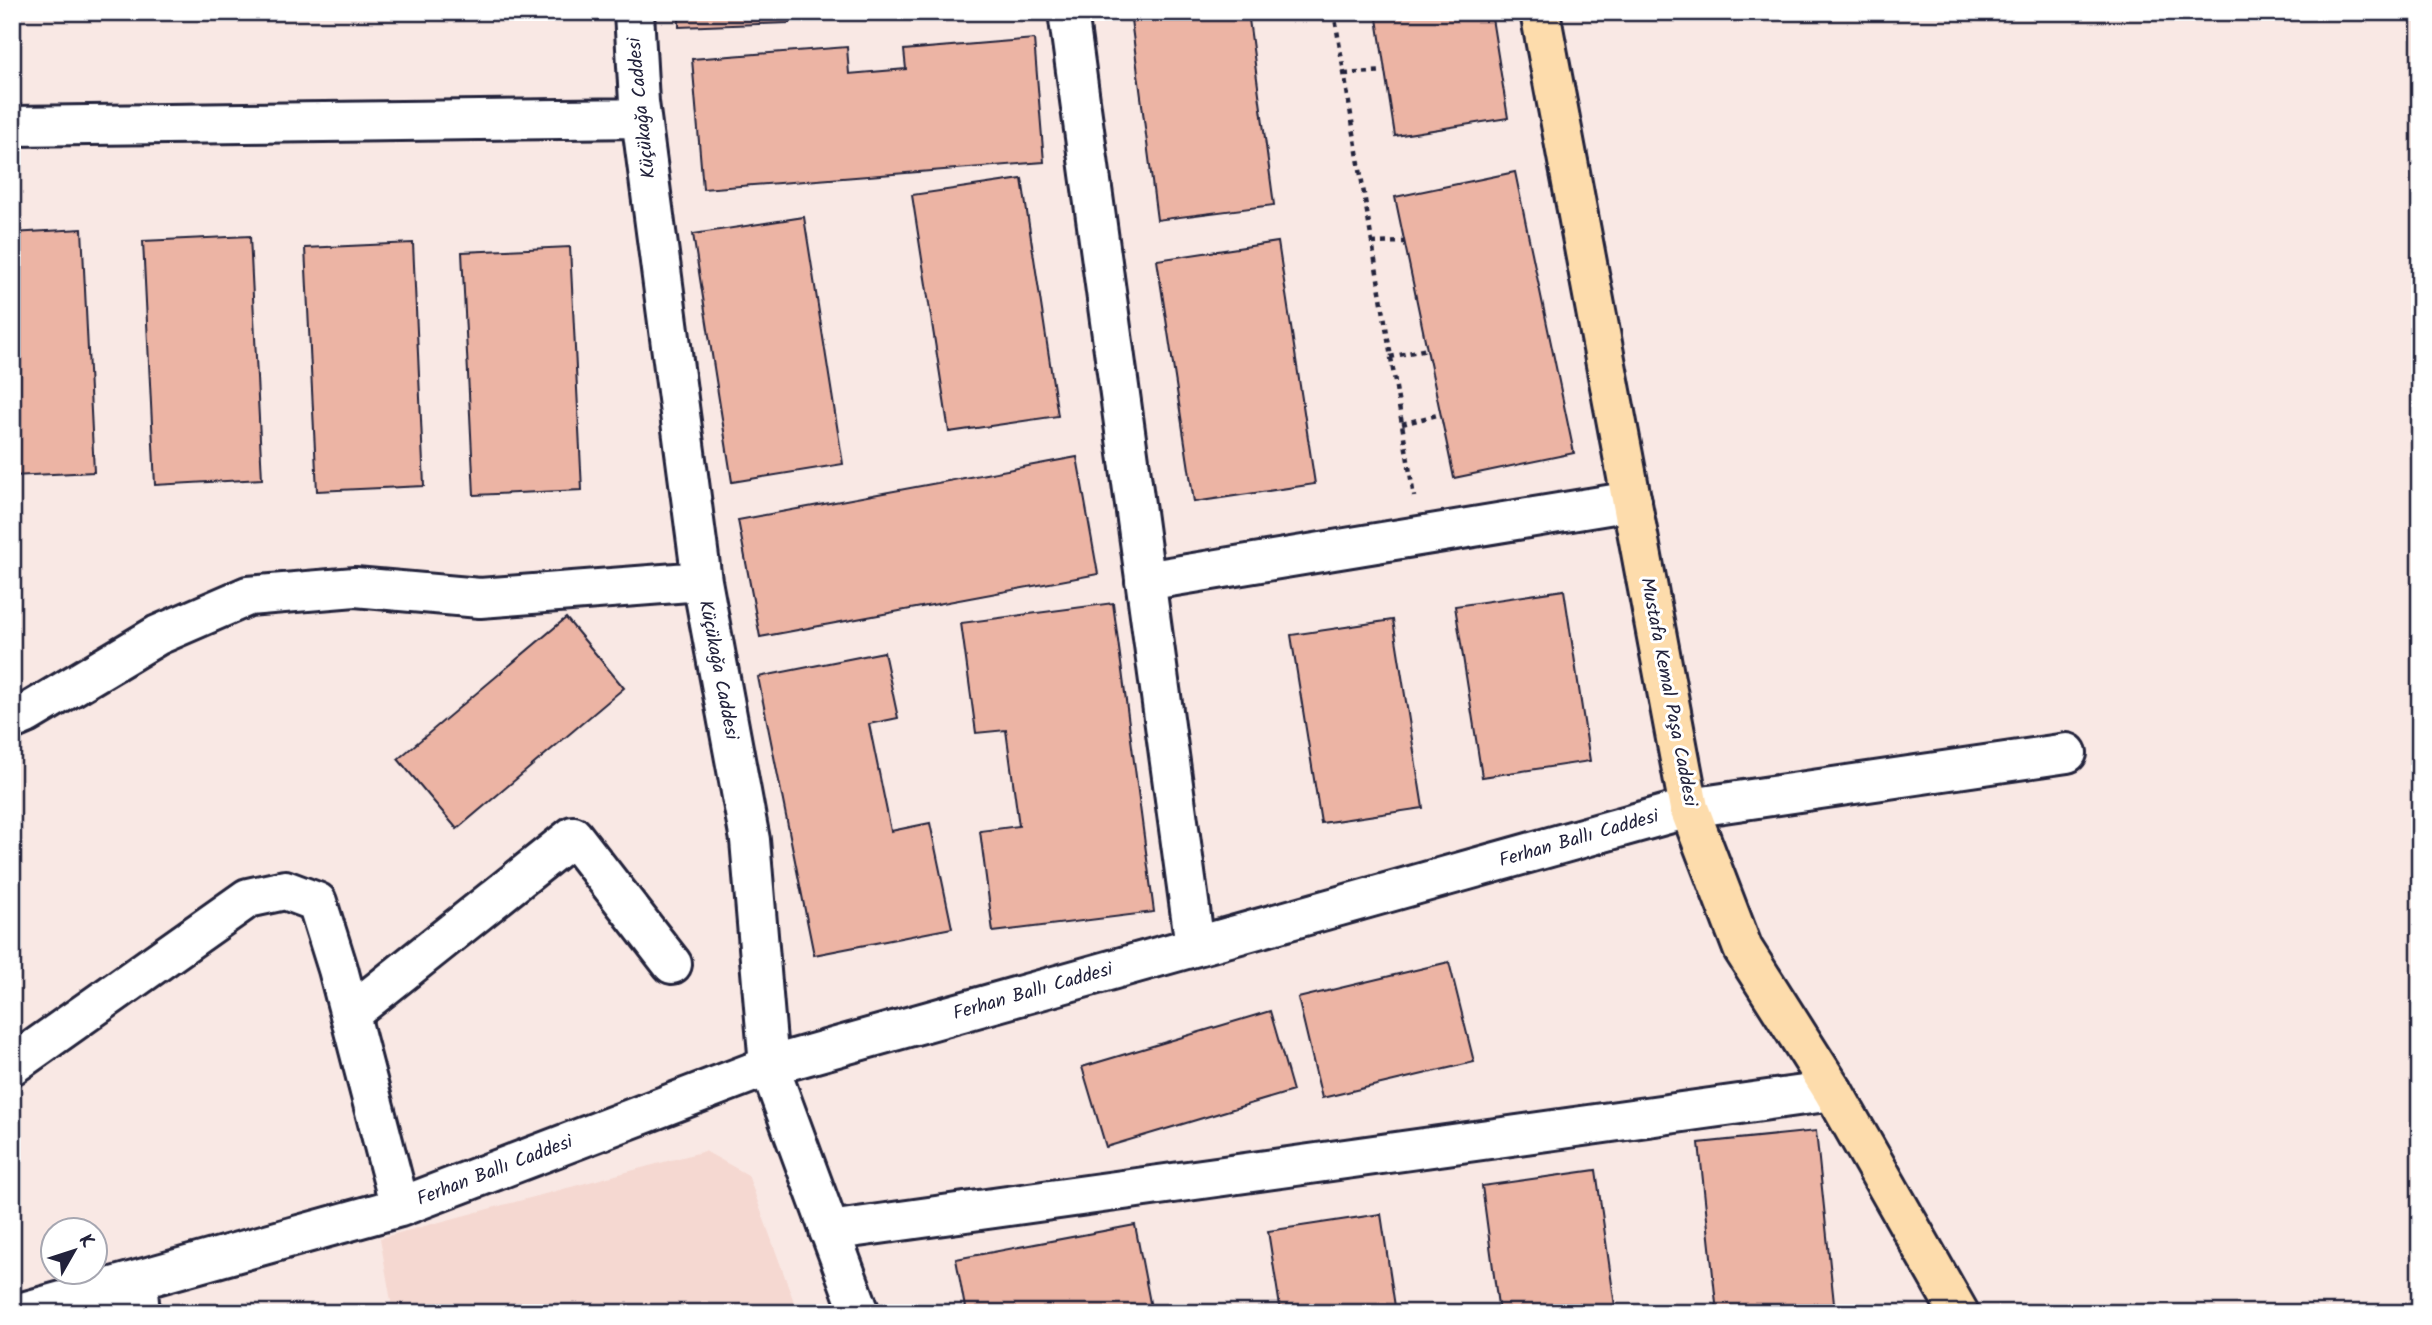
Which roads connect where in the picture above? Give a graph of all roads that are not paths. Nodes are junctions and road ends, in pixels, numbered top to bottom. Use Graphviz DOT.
graph roads {
  1 [pos="634,12"];
  2 [pos="1068,12"];
  3 [pos="1540,12"];
  4 [pos="641,118"];
  5 [pos="12,126"];
  6 [pos="1632,501"];
  7 [pos="702,581"];
  8 [pos="1145,581"];
  9 [pos="12,720"];
  10 [pos="2067,753"];
  11 [pos="1689,808"];
  12 [pos="1195,946"];
  13 [pos="672,964"];
  14 [pos="350,1014"];
  15 [pos="12,1065"];
  16 [pos="769,1066"];
  17 [pos="1833,1091"];
  18 [pos="400,1207"];
  19 [pos="829,1231"];
  20 [pos="139,1297"];
  21 [pos="19,1313"];
  22 [pos="860,1313"];
  23 [pos="1959,1313"];
  1 -- 4 [label="street, Küçükağa Caddesi"];
  2 -- 8 [label="street"];
  3 -- 6 [label="main road, Mustafa Kemal Paşa Caddesi"];
  4 -- 5 [label="street"];
  4 -- 7 [label="street, Küçükağa Caddesi"];
  6 -- 8 [label="street"];
  6 -- 11 [label="main road, Mustafa Kemal Paşa Caddesi"];
  7 -- 9 [label="street"];
  7 -- 16 [label="street, Küçükağa Caddesi"];
  8 -- 12 [label="street"];
  10 -- 11 [label="street, Ferhan Ballı Caddesi"];
  11 -- 12 [label="street, Ferhan Ballı Caddesi"];
  11 -- 17 [label="main road, Mustafa Kemal Paşa Caddesi"];
  12 -- 16 [label="street, Ferhan Ballı Caddesi"];
  13 -- 14 [label="street"];
  14 -- 15 [label="street"];
  14 -- 18 [label="street"];
  16 -- 18 [label="street, Ferhan Ballı Caddesi"];
  16 -- 19 [label="street, Küçükağa Caddesi"];
  17 -- 19 [label="street"];
  17 -- 23 [label="main road, Mustafa Kemal Paşa Caddesi"];
  18 -- 20 [label="street, Ferhan Ballı Caddesi"];
  19 -- 22 [label="street, Küçükağa Caddesi"];
  20 -- 21 [label="street, Ferhan Ballı Caddesi"];
}
